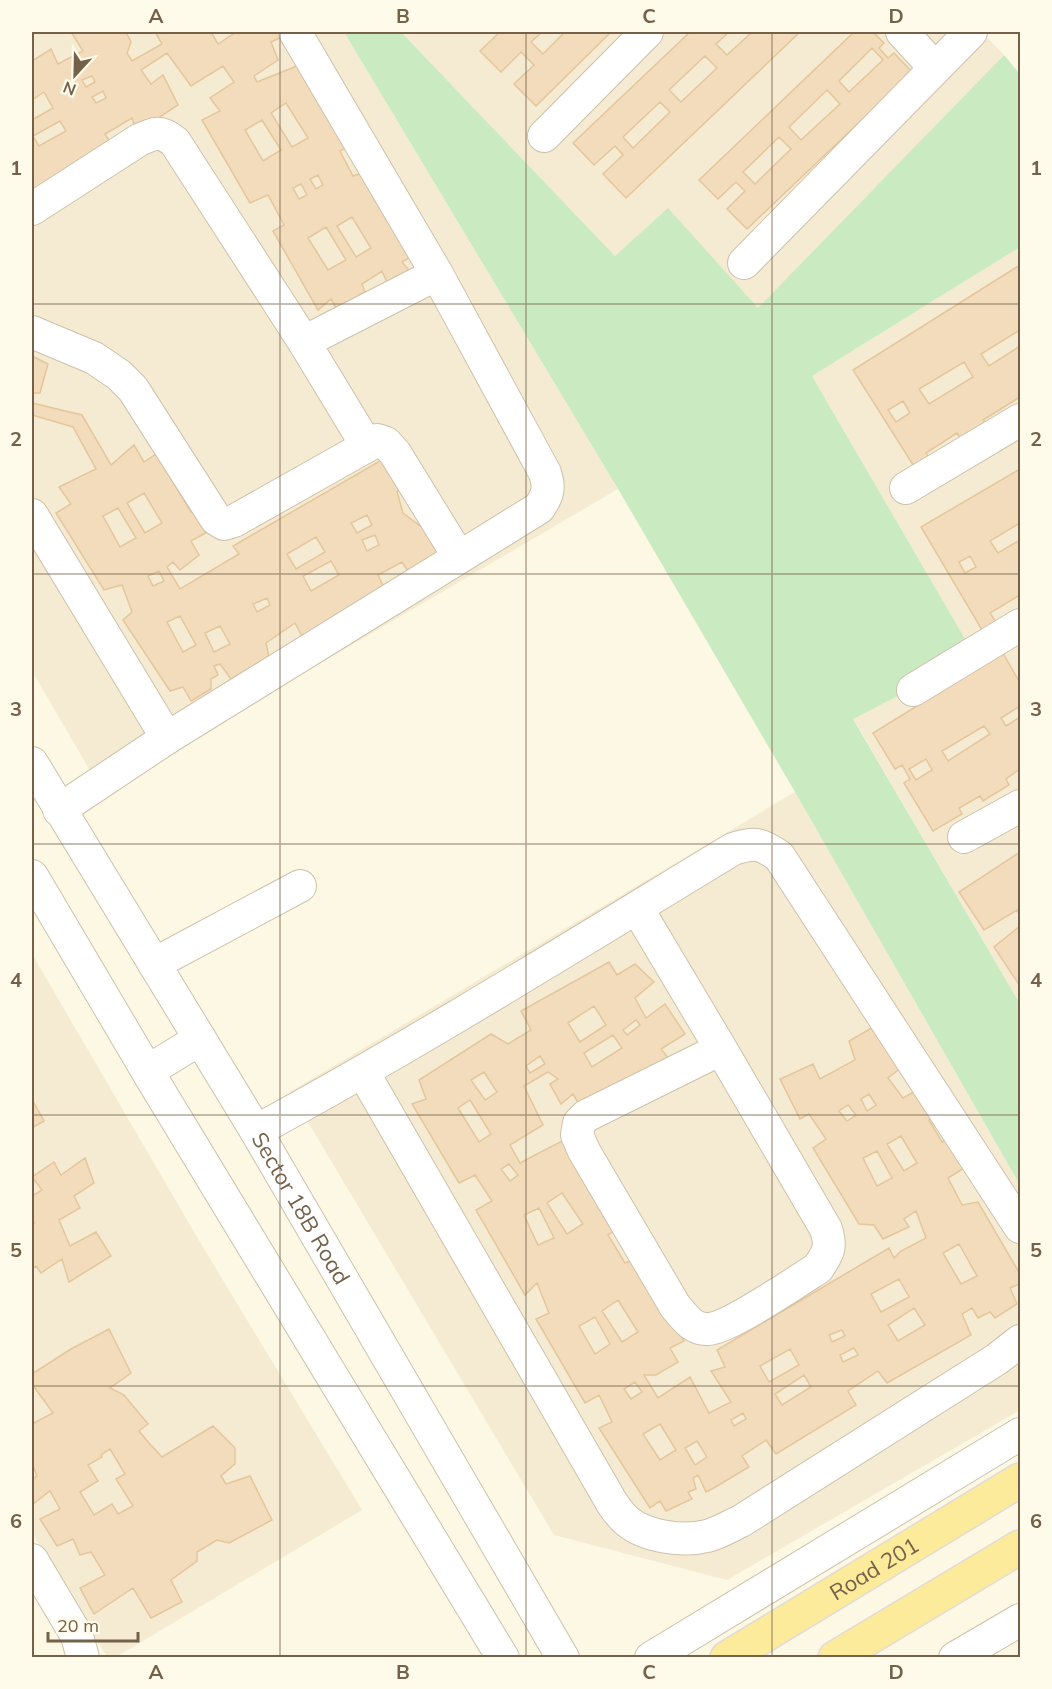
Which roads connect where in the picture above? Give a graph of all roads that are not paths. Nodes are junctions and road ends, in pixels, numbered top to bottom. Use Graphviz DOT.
graph roads {
  1 [pos="295,32"];
  2 [pos="647,32"];
  3 [pos="902,32"];
  4 [pos="971,32"];
  5 [pos="935,68"];
  6 [pos="544,136"];
  7 [pos="32,209"];
  8 [pos="744,263"];
  9 [pos="437,274"];
  10 [pos="32,332"];
  11 [pos="304,342"];
  12 [pos="1020,420"];
  13 [pos="367,446"];
  14 [pos="906,488"];
  15 [pos="32,515"];
  16 [pos="459,557"];
  17 [pos="1020,626"];
  18 [pos="913,690"];
  19 [pos="167,738"];
  20 [pos="32,763"];
  21 [pos="1020,806"];
  22 [pos="59,810"];
  23 [pos="964,837"];
  24 [pos="32,876"];
  25 [pos="300,886"];
  26 [pos="637,908"];
  27 [pos="154,964"];
  28 [pos="200,1039"];
  29 [pos="721,1049"];
  30 [pos="148,1071"];
  31 [pos="363,1072"];
  32 [pos="256,1131"];
  33 [pos="1020,1227"];
  34 [pos="1020,1341"];
  35 [pos="1020,1434"];
  36 [pos="1020,1480"];
  37 [pos="1020,1547"];
  38 [pos="32,1560"];
  39 [pos="1020,1620"];
  40 [pos="83,1658"];
  41 [pos="503,1658"];
  42 [pos="563,1658"];
  43 [pos="651,1658"];
  44 [pos="728,1658"];
  45 [pos="835,1658"];
  46 [pos="955,1658"];
  1 -- 9 [label="street"];
  2 -- 6 [label="street"];
  3 -- 5 [label="street"];
  4 -- 5 [label="street"];
  5 -- 8 [label="street"];
  7 -- 11 [label="street"];
  9 -- 11 [label="street"];
  9 -- 16 [label="street"];
  10 -- 13 [label="street"];
  11 -- 13 [label="street"];
  12 -- 14 [label="street"];
  13 -- 16 [label="street"];
  15 -- 19 [label="street"];
  16 -- 19 [label="street"];
  17 -- 18 [label="street"];
  19 -- 22 [label="street"];
  20 -- 22 [label="street, Sector 18B Road"];
  21 -- 23 [label="street"];
  22 -- 27 [label="street, Sector 18B Road"];
  24 -- 30 [label="street"];
  25 -- 27 [label="street"];
  26 -- 29 [label="street"];
  26 -- 31 [label="street"];
  26 -- 33 [label="street"];
  27 -- 28 [label="street, Sector 18B Road"];
  28 -- 30 [label="street"];
  28 -- 32 [label="street, Sector 18B Road"];
  29 -- 29 [label="street"];
  30 -- 41 [label="street"];
  31 -- 32 [label="street"];
  31 -- 34 [label="street"];
  32 -- 42 [label="street, Sector 18B Road"];
  35 -- 43 [label="street"];
  36 -- 44 [label="main road, Road 201"];
  37 -- 45 [label="main road"];
  38 -- 40 [label="street"];
  39 -- 46 [label="street"];
}
